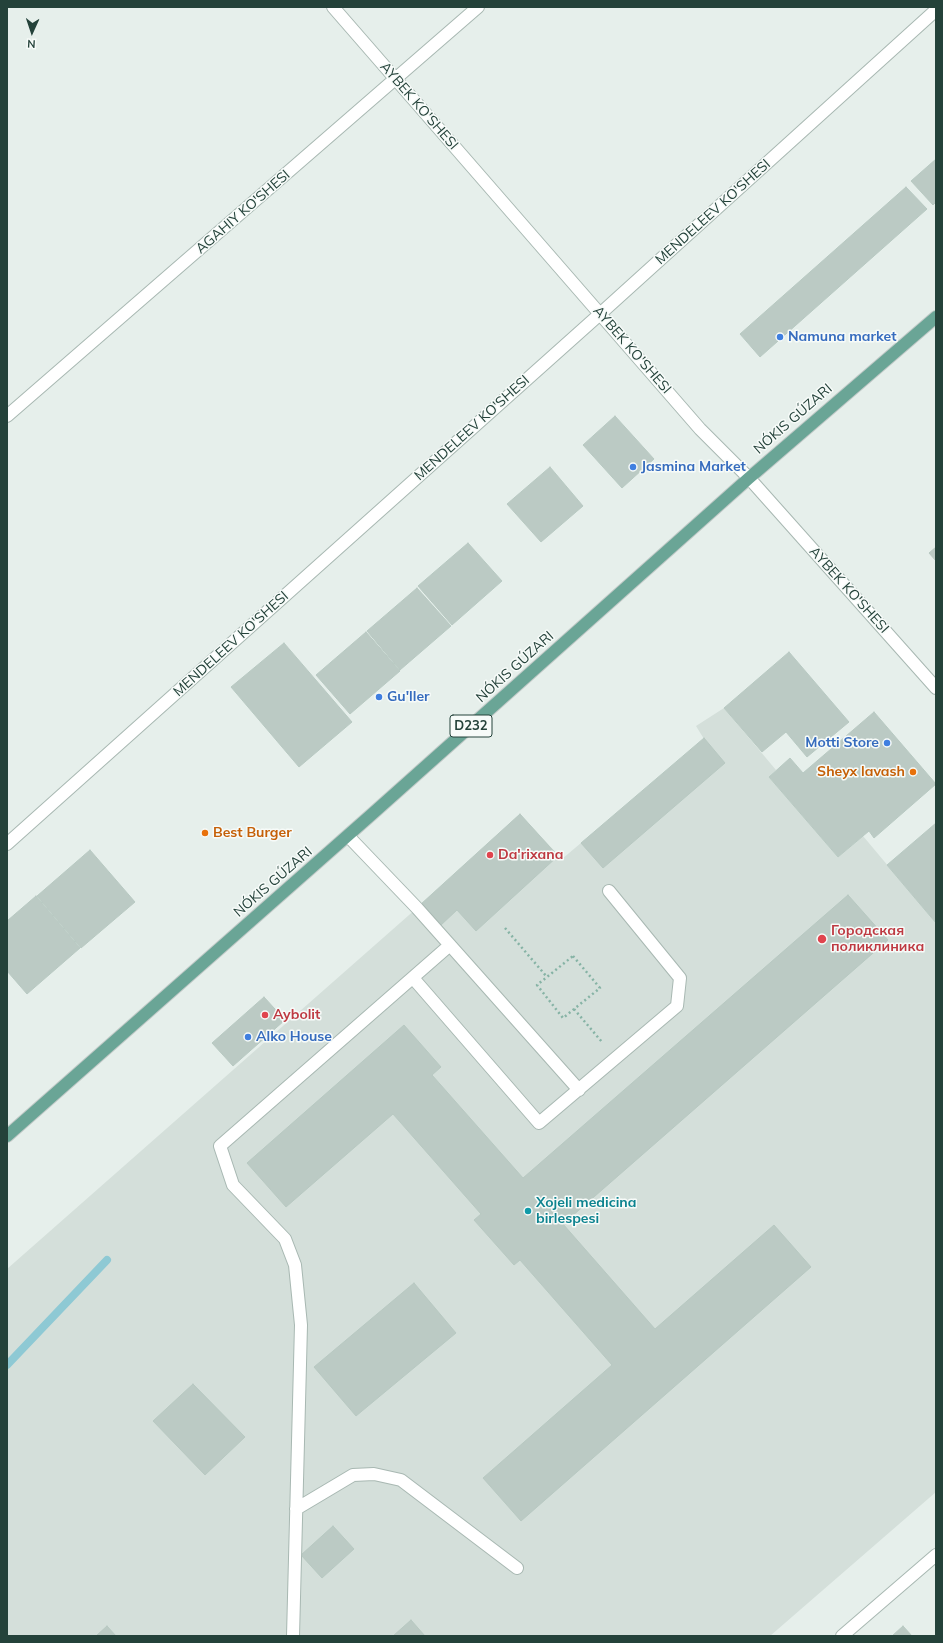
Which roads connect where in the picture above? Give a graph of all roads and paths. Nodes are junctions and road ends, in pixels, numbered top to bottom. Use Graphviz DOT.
graph roads {
  1 [pos="333,7"];
  2 [pos="478,7"];
  3 [pos="936,10"];
  4 [pos="396,79"];
  5 [pos="600,314"];
  6 [pos="936,317"];
  7 [pos="7,416"];
  8 [pos="749,478"];
  9 [pos="936,688"];
  10 [pos="348,836"];
  11 [pos="7,844"];
  12 [pos="609,891"];
  13 [pos="505,928"];
  14 [pos="450,945"];
  15 [pos="546,977"];
  16 [pos="413,978"];
  17 [pos="574,1009"];
  18 [pos="615,1059"];
  19 [pos="579,1090"];
  20 [pos="7,1136"];
  21 [pos="296,1509"];
  22 [pos="936,1555"];
  23 [pos="517,1568"];
  24 [pos="293,1636"];
  25 [pos="842,1636"];
  1 -- 4 [label="street, AYBEK KO'SHESI"];
  2 -- 4 [label="street, AGAHIY KO'SHESI"];
  3 -- 5 [label="street, MENDELEEV KO'SHESI"];
  4 -- 5 [label="street, AYBEK KO'SHESI"];
  4 -- 7 [label="street, AGAHIY KO'SHESI"];
  5 -- 8 [label="street, AYBEK KO'SHESI"];
  5 -- 11 [label="street, MENDELEEV KO'SHESI"];
  6 -- 8 [label="main road, D232"];
  8 -- 9 [label="street, AYBEK KO'SHESI"];
  8 -- 10 [label="main road, D232"];
  10 -- 14 [label="street"];
  10 -- 20 [label="main road, D232"];
  12 -- 18 [label="street"];
  13 -- 15 [label="path"];
  14 -- 16 [label="street"];
  14 -- 19 [label="street"];
  15 -- 17 [label="path"];
  15 -- 17 [label="path"];
  16 -- 19 [label="street"];
  16 -- 21 [label="street"];
  17 -- 18 [label="path"];
  18 -- 19 [label="street"];
  21 -- 23 [label="street"];
  21 -- 24 [label="street"];
  22 -- 25 [label="street"];
}
